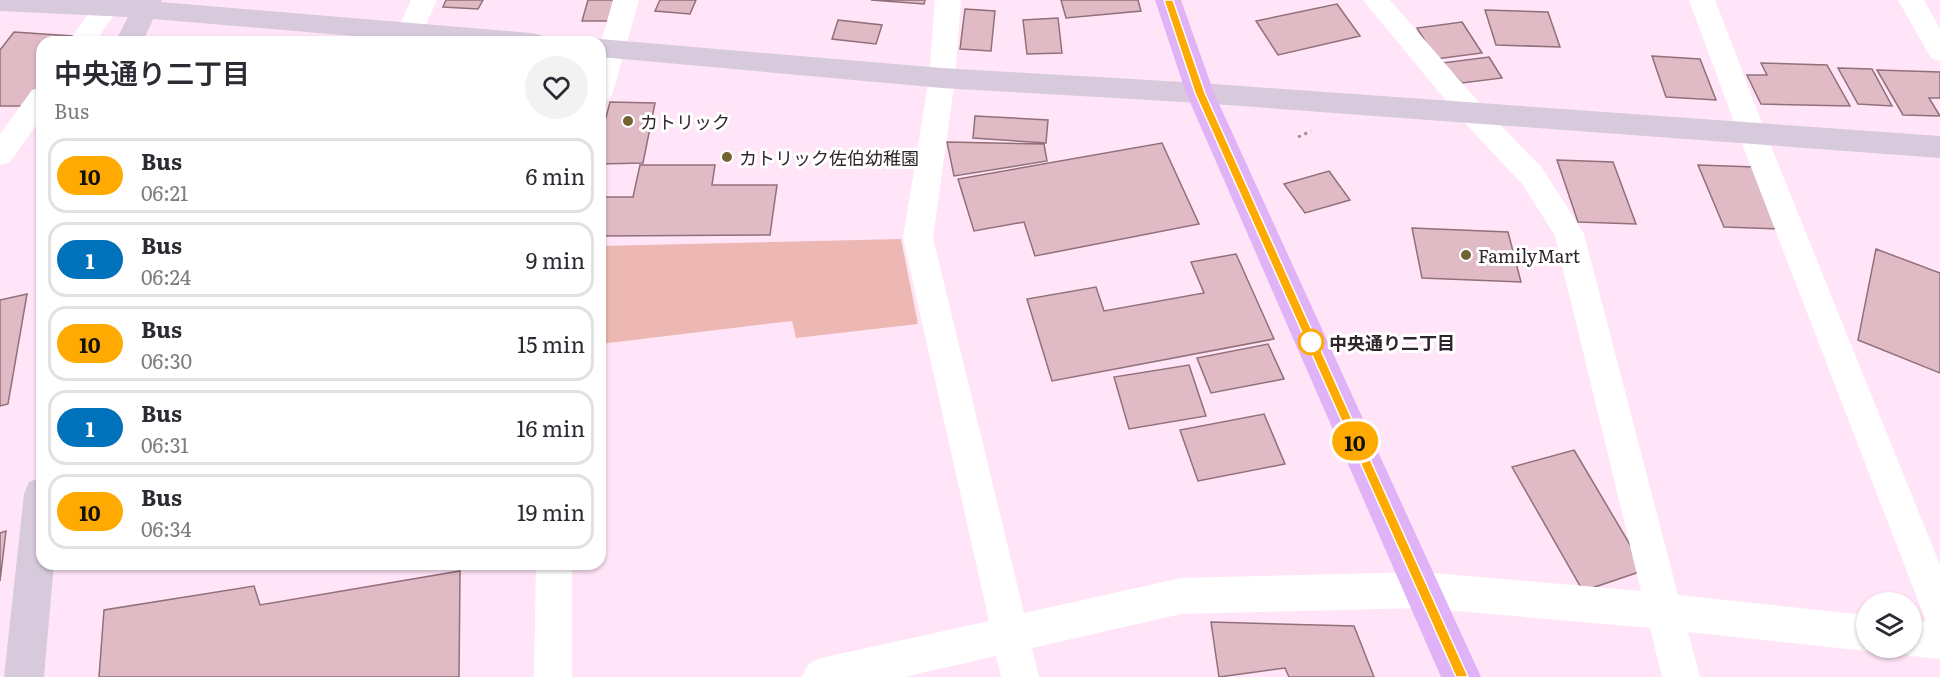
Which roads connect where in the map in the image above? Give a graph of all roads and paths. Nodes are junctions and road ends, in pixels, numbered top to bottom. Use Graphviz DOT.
graph roads {
  1 [pos="424,0"];
  2 [pos="626,0"];
  3 [pos="948,0"];
  4 [pos="1168,0"];
  5 [pos="1376,0"];
  6 [pos="1702,0"];
  7 [pos="1911,0"];
  8 [pos="0,2"];
  9 [pos="146,5"];
  10 [pos="106,8"];
  11 [pos="85,36"];
  12 [pos="132,36"];
  13 [pos="400,36"];
  14 [pos="408,36"];
  15 [pos="606,46"];
  16 [pos="606,48"];
  17 [pos="1940,52"];
  18 [pos="942,78"];
  19 [pos="1200,93"];
  20 [pos="36,105"];
  21 [pos="1472,113"];
  22 [pos="1751,133"];
  23 [pos="1940,147"];
  24 [pos="0,155"];
  25 [pos="36,555"];
  26 [pos="554,570"];
  27 [pos="1422,590"];
  28 [pos="1940,610"];
  29 [pos="1664,611"];
  30 [pos="1856,632"];
  31 [pos="1010,636"];
  32 [pos="1922,639"];
  33 [pos="1940,641"];
  34 [pos="24,677"];
  35 [pos="553,677"];
  36 [pos="821,677"];
  37 [pos="1020,677"];
  38 [pos="1461,677"];
  39 [pos="1681,677"];
  1 -- 14 [label="street"];
  2 -- 15 [label="street"];
  3 -- 18 [label="street"];
  4 -- 19 [label="highway"];
  5 -- 21 [label="street"];
  6 -- 22 [label="street"];
  7 -- 17 [label="street"];
  8 -- 10 [label="street"];
  9 -- 10 [label="street"];
  9 -- 12 [label="street"];
  9 -- 13 [label="street"];
  10 -- 11 [label="street"];
  16 -- 18 [label="street"];
  18 -- 19 [label="street"];
  18 -- 31 [label="street"];
  19 -- 21 [label="street"];
  19 -- 27 [label="highway"];
  20 -- 24 [label="street"];
  21 -- 22 [label="street"];
  21 -- 29 [label="street"];
  22 -- 23 [label="street"];
  22 -- 28 [label="street"];
  25 -- 34 [label="street"];
  26 -- 35 [label="street"];
  27 -- 29 [label="street"];
  27 -- 31 [label="street"];
  27 -- 38 [label="highway"];
  29 -- 30 [label="street"];
  29 -- 39 [label="street"];
  31 -- 36 [label="street"];
  31 -- 37 [label="street"];
  32 -- 33 [label="street"];
}
